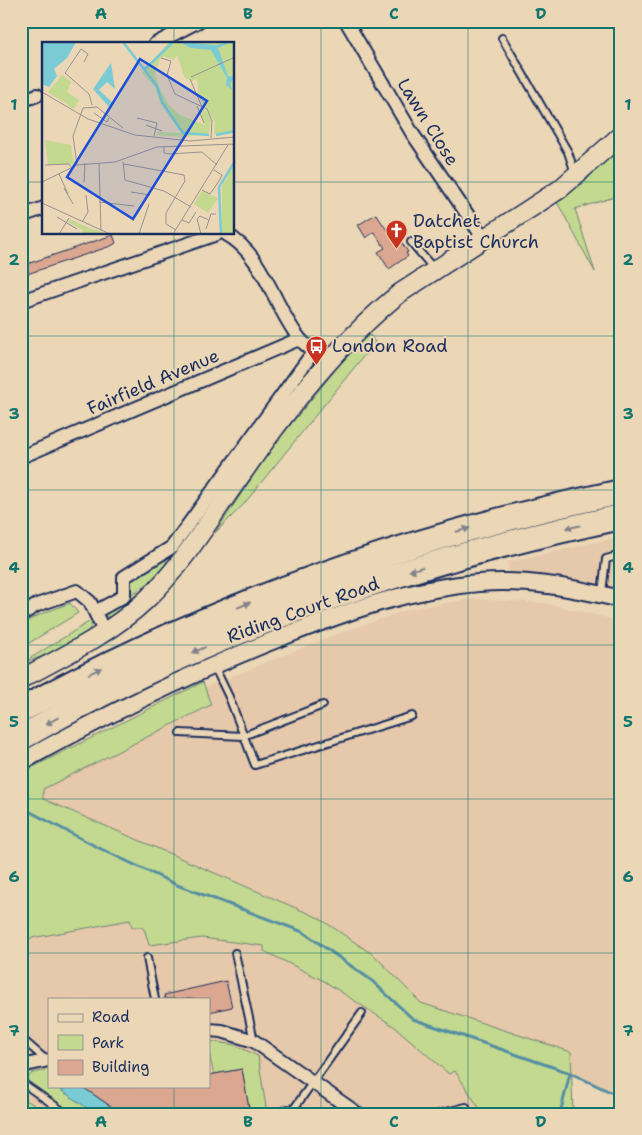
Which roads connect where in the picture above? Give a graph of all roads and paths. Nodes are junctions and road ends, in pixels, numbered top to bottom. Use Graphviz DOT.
graph roads {
  1 [pos="199,21"];
  2 [pos="346,21"];
  3 [pos="502,38"];
  4 [pos="159,42"];
  5 [pos="37,95"];
  6 [pos="21,102"];
  7 [pos="621,135"];
  8 [pos="577,176"];
  9 [pos="42,209"];
  10 [pos="21,216"];
  11 [pos="214,235"];
  12 [pos="228,235"];
  13 [pos="484,239"];
  14 [pos="412,242"];
  15 [pos="435,270"];
  16 [pos="21,301"];
  17 [pos="299,339"];
  18 [pos="314,351"];
  19 [pos="329,364"];
  20 [pos="21,457"];
  21 [pos="621,492"];
  22 [pos="621,517"];
  23 [pos="621,556"];
  24 [pos="602,595"];
  25 [pos="621,599"];
  26 [pos="95,612"];
  27 [pos="21,615"];
  28 [pos="104,632"];
  29 [pos="214,665"];
  30 [pos="21,679"];
  31 [pos="323,705"];
  32 [pos="21,710"];
  33 [pos="412,716"];
  34 [pos="180,733"];
  35 [pos="243,736"];
  36 [pos="21,738"];
  37 [pos="21,762"];
  38 [pos="234,953"];
  39 [pos="147,958"];
  40 [pos="155,998"];
  41 [pos="362,1013"];
  42 [pos="210,1030"];
  43 [pos="21,1038"];
  44 [pos="254,1041"];
  45 [pos="48,1060"];
  46 [pos="21,1066"];
  47 [pos="21,1082"];
  48 [pos="314,1083"];
  49 [pos="466,1107"];
  50 [pos="296,1112"];
  51 [pos="67,1114"];
  52 [pos="276,1114"];
  53 [pos="358,1114"];
  54 [pos="438,1114"];
  1 -- 4 [label="street"];
  2 -- 13 [label="street, Lawn Close"];
  3 -- 8 [label="lane"];
  5 -- 6 [label="street"];
  7 -- 8 [label="main road"];
  8 -- 13 [label="main road"];
  9 -- 10 [label="street"];
  11 -- 16 [label="street"];
  12 -- 17 [label="street"];
  13 -- 15 [label="main road"];
  14 -- 15 [label="lane"];
  15 -- 19 [label="main road"];
  17 -- 18 [label="street"];
  17 -- 20 [label="street, Fairfield Avenue"];
  18 -- 19 [label="street"];
  18 -- 26 [label="street"];
  19 -- 28 [label="main road"];
  32 -- 21 [label="highway, one-way"];
  22 -- 36 [label="highway, one-way"];
  23 -- 24 [label="lane"];
  24 -- 25 [label="street, Riding Court Road"];
  24 -- 29 [label="street, Riding Court Road"];
  26 -- 27 [label="street"];
  26 -- 28 [label="street"];
  28 -- 30 [label="main road"];
  29 -- 35 [label="lane"];
  29 -- 37 [label="street, Riding Court Road"];
  31 -- 35 [label="lane"];
  33 -- 35 [label="lane"];
  34 -- 35 [label="lane"];
  38 -- 44 [label="lane"];
  39 -- 40 [label="lane"];
  41 -- 48 [label="lane"];
  42 -- 44 [label="street"];
  43 -- 45 [label="lane"];
  44 -- 48 [label="street"];
  45 -- 46 [label="street"];
  47 -- 51 [label="lane"];
  48 -- 50 [label="lane"];
  48 -- 53 [label="street"];
  49 -- 54 [label="lane"];
  50 -- 52 [label="lane"];
}
